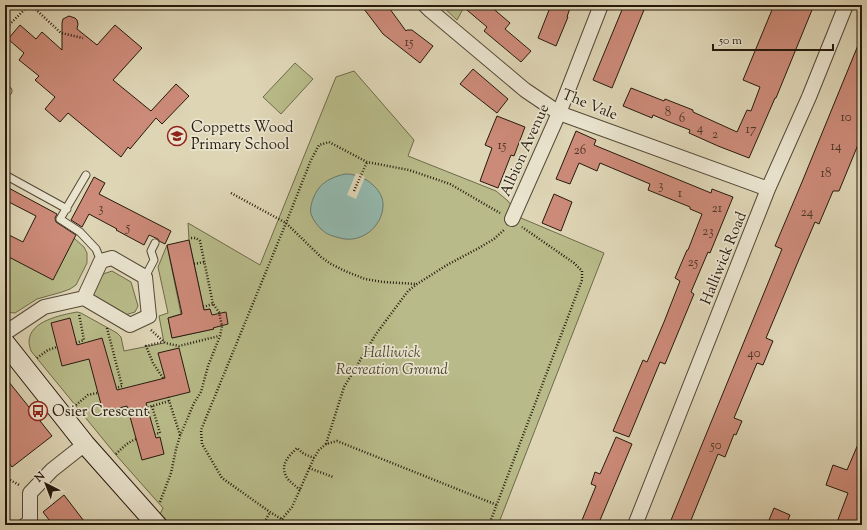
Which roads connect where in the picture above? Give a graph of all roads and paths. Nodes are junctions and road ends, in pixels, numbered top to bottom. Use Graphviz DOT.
graph roads {
  1 [pos="30,5"];
  2 [pos="425,5"];
  3 [pos="601,5"];
  4 [pos="846,5"];
  5 [pos="5,29"];
  6 [pos="83,38"];
  7 [pos="559,113"];
  8 [pos="367,162"];
  9 [pos="86,175"];
  10 [pos="7,176"];
  11 [pos="768,189"];
  12 [pos="354,191"];
  13 [pos="231,193"];
  14 [pos="67,209"];
  15 [pos="512,219"];
  16 [pos="286,223"];
  17 [pos="191,238"];
  18 [pos="155,243"];
  19 [pos="101,262"];
  20 [pos="204,262"];
  21 [pos="194,264"];
  22 [pos="145,278"];
  23 [pos="416,284"];
  24 [pos="80,299"];
  25 [pos="213,304"];
  26 [pos="203,306"];
  27 [pos="102,309"];
  28 [pos="149,316"];
  29 [pos="5,333"];
  30 [pos="220,336"];
  31 [pos="76,342"];
  32 [pos="164,342"];
  33 [pos="5,343"];
  34 [pos="57,347"];
  35 [pos="25,368"];
  36 [pos="163,378"];
  37 [pos="116,388"];
  38 [pos="97,393"];
  39 [pos="152,406"];
  40 [pos="139,410"];
  41 [pos="63,416"];
  42 [pos="155,434"];
  43 [pos="180,436"];
  44 [pos="136,440"];
  45 [pos="85,444"];
  46 [pos="326,444"];
  47 [pos="314,458"];
  48 [pos="103,465"];
  49 [pos="309,468"];
  50 [pos="333,477"];
  51 [pos="300,490"];
  52 [pos="496,505"];
  53 [pos="270,512"];
  54 [pos="282,519"];
  55 [pos="152,520"];
  56 [pos="793,521"];
  57 [pos="26,522"];
  58 [pos="263,525"];
  59 [pos="291,525"];
  60 [pos="489,525"];
  61 [pos="635,525"];
  62 [pos="803,525"];
  1 -- 5 [label="path"];
  1 -- 6 [label="path"];
  2 -- 7 [label="street, The Vale"];
  3 -- 7 [label="street, Albion Avenue"];
  4 -- 11 [label="street, Halliwick Road"];
  7 -- 11 [label="street, The Vale"];
  7 -- 15 [label="street, Albion Avenue"];
  8 -- 12 [label="path"];
  8 -- 15 [label="path"];
  8 -- 16 [label="path"];
  9 -- 14 [label="lane"];
  10 -- 14 [label="lane"];
  11 -- 61 [label="street, Halliwick Road"];
  13 -- 16 [label="path"];
  14 -- 19 [label="lane"];
  15 -- 23 [label="path"];
  15 -- 52 [label="path"];
  16 -- 23 [label="path"];
  16 -- 53 [label="path"];
  17 -- 20 [label="path"];
  18 -- 22 [label="lane"];
  19 -- 22 [label="street"];
  19 -- 24 [label="street"];
  20 -- 21 [label="path"];
  20 -- 25 [label="path"];
  22 -- 28 [label="street"];
  23 -- 46 [label="path"];
  24 -- 27 [label="street"];
  24 -- 29 [label="street"];
  24 -- 31 [label="path"];
  25 -- 26 [label="path"];
  25 -- 30 [label="path"];
  27 -- 28 [label="street"];
  27 -- 37 [label="path"];
  28 -- 32 [label="path"];
  30 -- 32 [label="path"];
  30 -- 43 [label="path"];
  32 -- 36 [label="path"];
  33 -- 35 [label="street"];
  34 -- 35 [label="path"];
  35 -- 41 [label="street"];
  38 -- 41 [label="path"];
  39 -- 40 [label="path"];
  39 -- 42 [label="path"];
  39 -- 43 [label="path"];
  41 -- 45 [label="street"];
  43 -- 55 [label="path"];
  44 -- 48 [label="path"];
  45 -- 48 [label="street"];
  45 -- 57 [label="street"];
  46 -- 47 [label="path"];
  46 -- 52 [label="path"];
  47 -- 49 [label="path"];
  47 -- 51 [label="path"];
  48 -- 55 [label="street"];
  49 -- 50 [label="path"];
  49 -- 51 [label="path"];
  51 -- 54 [label="path"];
  52 -- 60 [label="path"];
  53 -- 54 [label="path"];
  53 -- 58 [label="path"];
  54 -- 59 [label="path"];
  56 -- 62 [label="path"];
}
